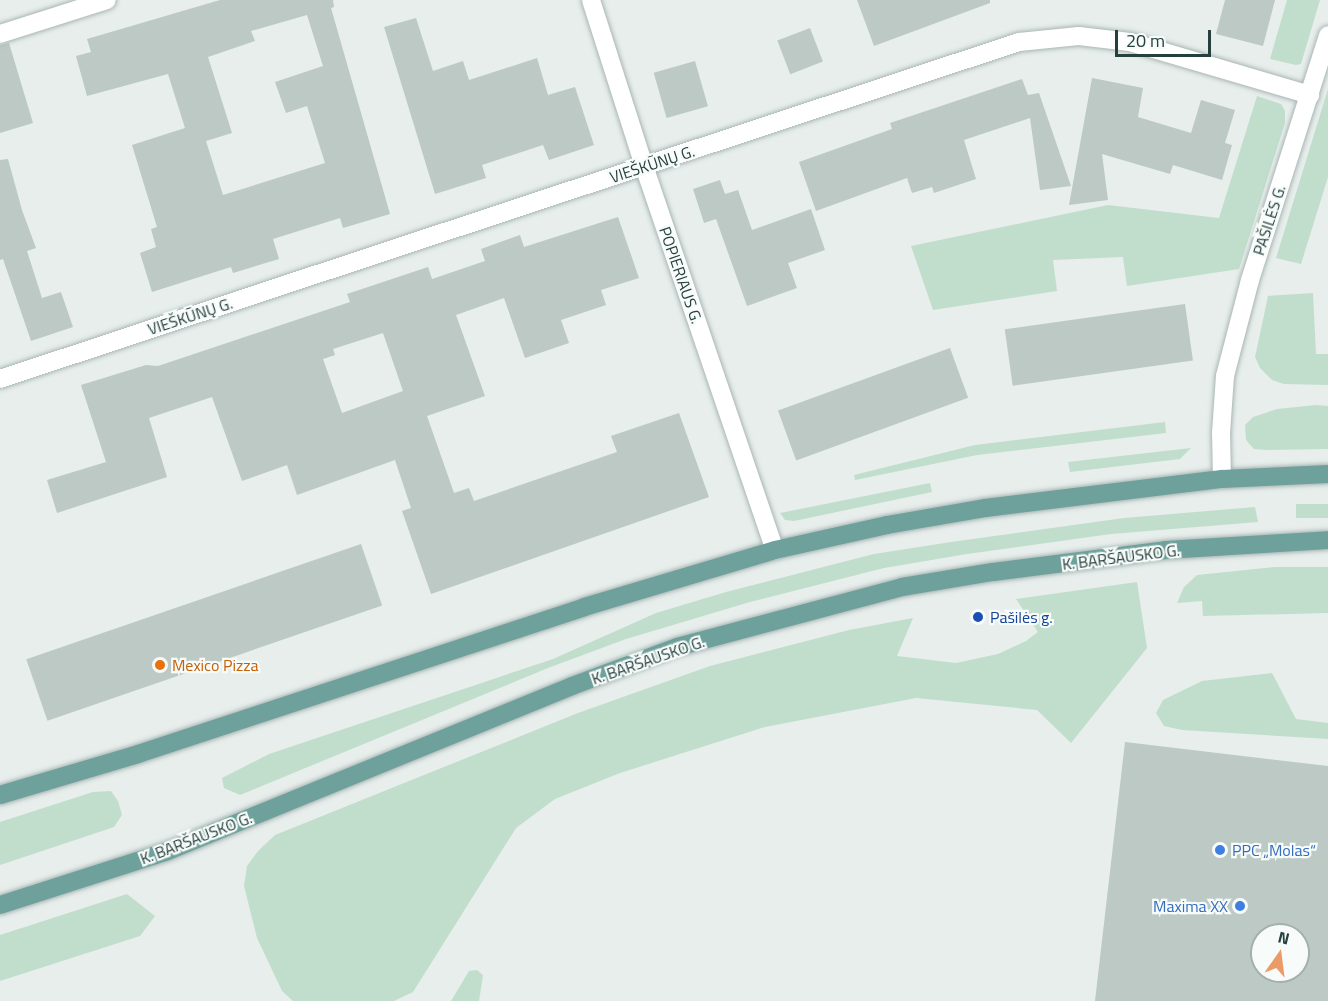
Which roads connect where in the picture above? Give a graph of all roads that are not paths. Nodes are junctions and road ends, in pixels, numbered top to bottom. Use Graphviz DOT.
graph roads {
  1 [pos="107,0"];
  2 [pos="591,0"];
  3 [pos="0,34"];
  4 [pos="1328,35"];
  5 [pos="1310,95"];
  6 [pos="644,166"];
  7 [pos="0,379"];
  8 [pos="1328,474"];
  9 [pos="1222,479"];
  10 [pos="1328,540"];
  11 [pos="775,550"];
  12 [pos="0,795"];
  13 [pos="0,905"];
  1 -- 3 [label="street"];
  2 -- 6 [label="street, POPIERIAUS G."];
  4 -- 5 [label="street, PAŠILĖS G."];
  5 -- 6 [label="street, VIEŠKŪNŲ G."];
  5 -- 9 [label="street, PAŠILĖS G."];
  6 -- 7 [label="street, VIEŠKŪNŲ G."];
  6 -- 11 [label="street, POPIERIAUS G."];
  8 -- 9 [label="main road"];
  9 -- 11 [label="main road"];
  10 -- 13 [label="main road, K. BARŠAUSKO G."];
  11 -- 12 [label="main road"];
}
